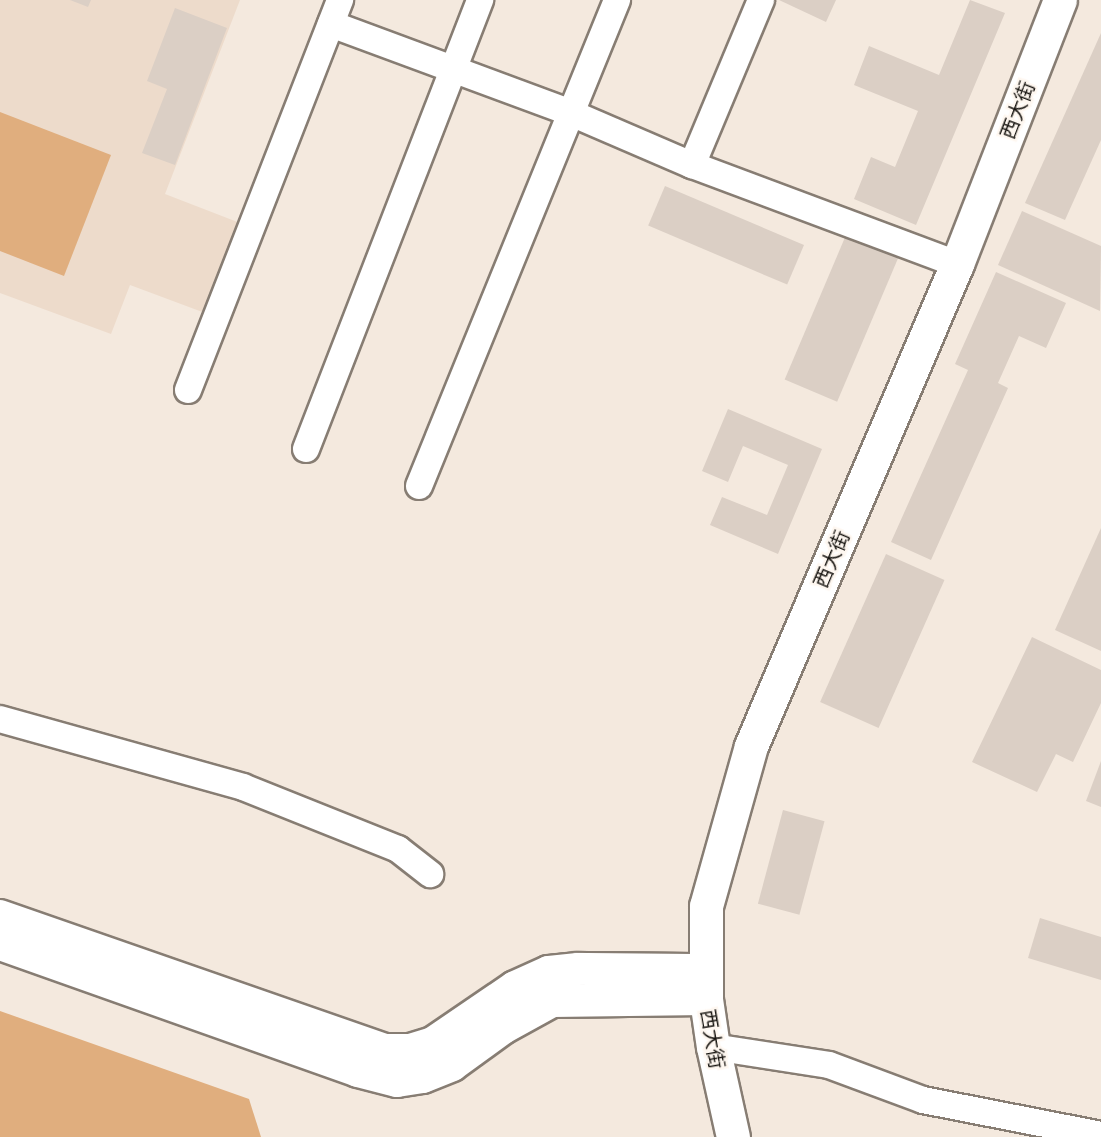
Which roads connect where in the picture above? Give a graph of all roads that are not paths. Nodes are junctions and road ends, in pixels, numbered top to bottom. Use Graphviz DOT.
graph roads {
  1 [pos="340,0"];
  2 [pos="480,0"];
  3 [pos="618,0"];
  4 [pos="761,0"];
  5 [pos="1052,3"];
  6 [pos="331,24"];
  7 [pos="455,69"];
  8 [pos="571,113"];
  9 [pos="692,165"];
  10 [pos="957,264"];
  11 [pos="188,390"];
  12 [pos="306,449"];
  13 [pos="419,486"];
  14 [pos="0,719"];
  15 [pos="430,874"];
  16 [pos="0,916"];
  17 [pos="0,944"];
  18 [pos="706,984"];
  19 [pos="713,1047"];
  20 [pos="1101,1135"];
  21 [pos="733,1137"];
  1 -- 6 [label="street"];
  2 -- 7 [label="street"];
  3 -- 8 [label="street"];
  4 -- 9 [label="street"];
  5 -- 10 [label="main road, 西大街"];
  6 -- 7 [label="street"];
  6 -- 11 [label="street"];
  7 -- 8 [label="street"];
  7 -- 12 [label="street"];
  8 -- 9 [label="street"];
  8 -- 13 [label="street"];
  9 -- 10 [label="street"];
  10 -- 18 [label="main road, 西大街"];
  14 -- 15 [label="street"];
  16 -- 18 [label="street"];
  17 -- 18 [label="street"];
  18 -- 19 [label="main road, 西大街"];
  19 -- 20 [label="street"];
  19 -- 21 [label="main road, 西大街"];
}
